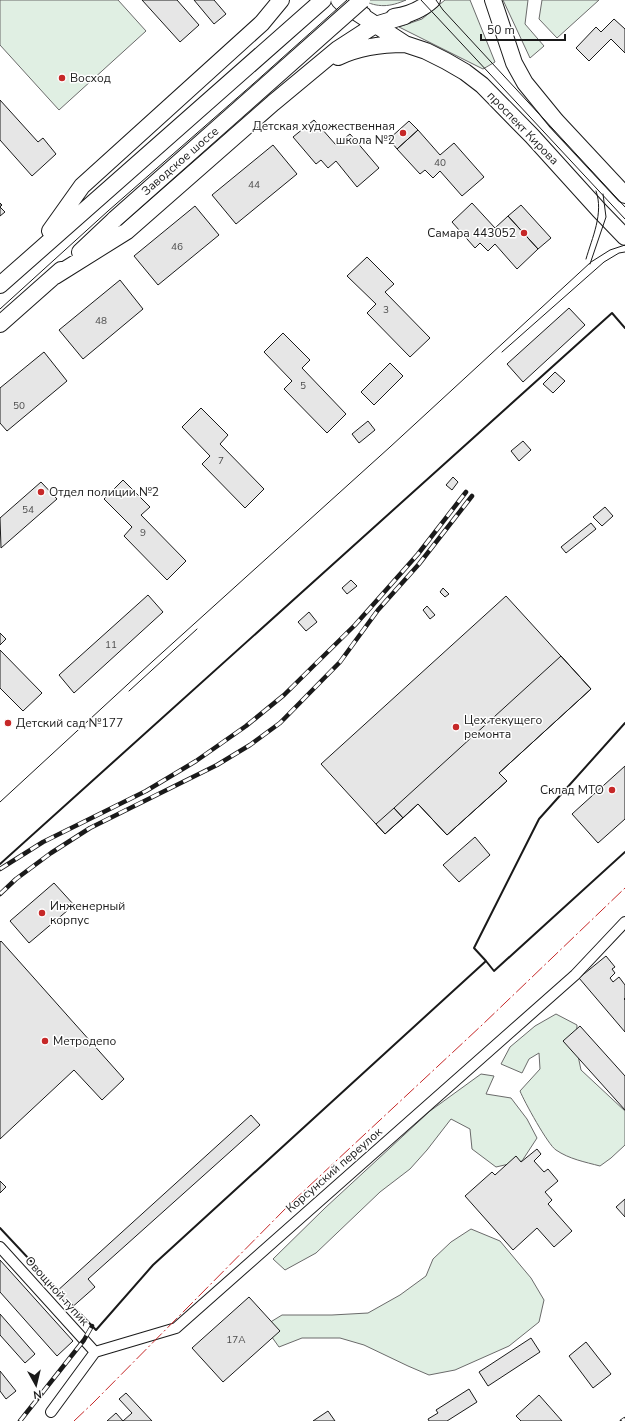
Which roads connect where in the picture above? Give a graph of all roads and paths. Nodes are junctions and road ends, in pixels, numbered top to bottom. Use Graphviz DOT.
graph roads {
  1 [pos="281,0"];
  2 [pos="323,0"];
  3 [pos="339,0"];
  4 [pos="432,0"];
  5 [pos="493,1"];
  6 [pos="359,6"];
  7 [pos="404,16"];
  8 [pos="376,25"];
  9 [pos="405,44"];
  10 [pos="314,69"];
  11 [pos="625,196"];
  12 [pos="625,237"];
  13 [pos="36,252"];
  14 [pos="54,276"];
  15 [pos="0,285"];
  16 [pos="0,324"];
  17 [pos="625,922"];
  18 [pos="0,1247"];
  19 [pos="95,1352"];
  20 [pos="50,1412"];
  1 -- 13 [label="main road"];
  2 -- 13 [label="main road"];
  3 -- 6 [label="main road"];
  4 -- 7 [label="main road"];
  5 -- 11 [label="main road"];
  6 -- 7 [label="main road"];
  6 -- 8 [label="main road"];
  6 -- 14 [label="main road, Заводское шоссе, bridge"];
  7 -- 8 [label="main road"];
  8 -- 9 [label="main road"];
  8 -- 10 [label="main road"];
  9 -- 10 [label="main road"];
  9 -- 12 [label="main road, проспект Кирова"];
  10 -- 14 [label="main road"];
  13 -- 15 [label="main road"];
  14 -- 16 [label="main road, Заводское шоссе"];
  17 -- 19 [label="street, Корсунский переулок"];
  18 -- 19 [label="street, Овощной тупик"];
  19 -- 20 [label="street"];
}
